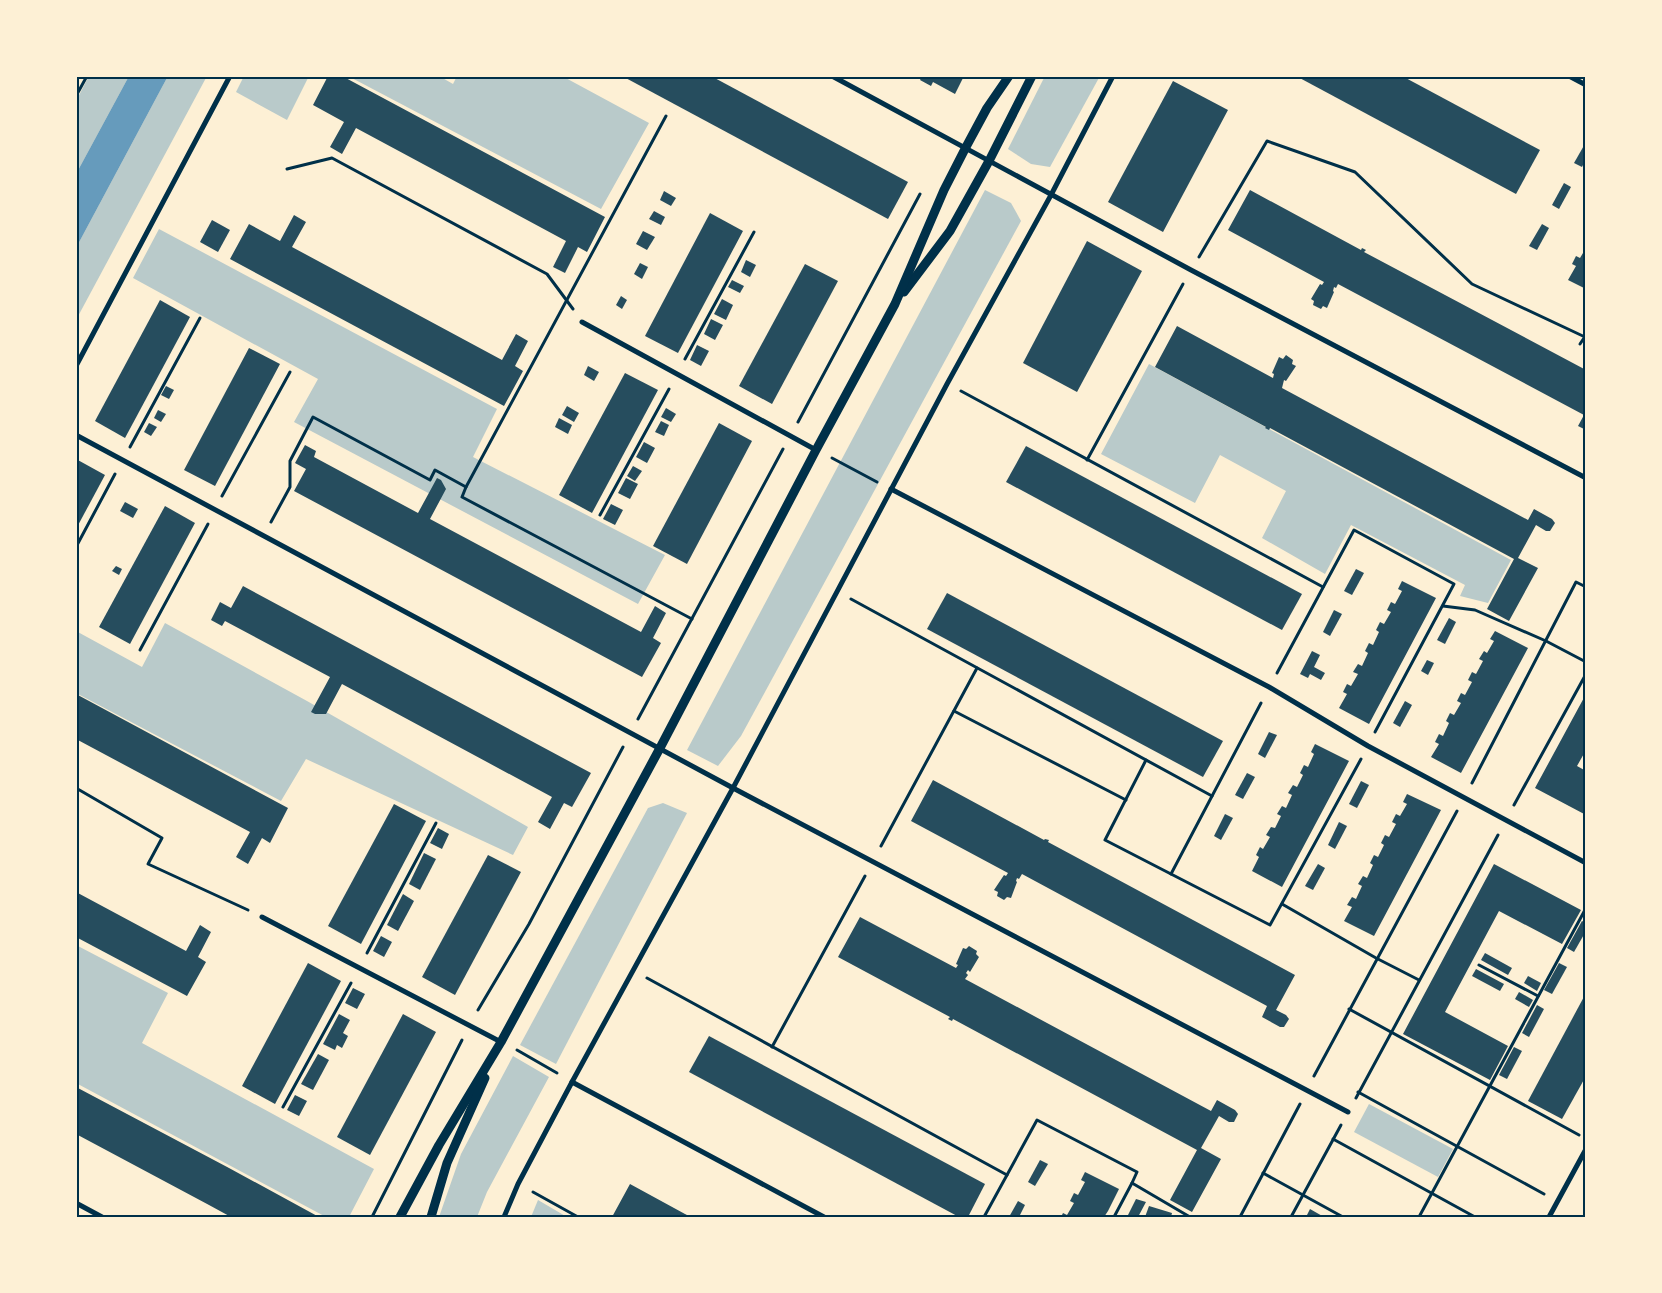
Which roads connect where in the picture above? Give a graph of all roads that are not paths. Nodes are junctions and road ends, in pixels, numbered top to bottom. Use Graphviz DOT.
graph roads {
  1 [pos="230,76"];
  2 [pos="832,76"];
  3 [pos="1009,76"];
  4 [pos="1032,76"];
  5 [pos="1113,76"];
  6 [pos="1569,76"];
  7 [pos="1586,85"];
  8 [pos="966,147"];
  9 [pos="989,161"];
  10 [pos="1051,195"];
  11 [pos="895,304"];
  12 [pos="582,322"];
  13 [pos="76,366"];
  14 [pos="76,435"];
  15 [pos="816,450"];
  16 [pos="1586,478"];
  17 [pos="891,489"];
  18 [pos="660,748"];
  19 [pos="733,788"];
  20 [pos="1586,863"];
  21 [pos="262,917"];
  22 [pos="501,1042"];
  23 [pos="572,1082"];
  24 [pos="1348,1112"];
  25 [pos="1586,1149"];
  26 [pos="76,1203"];
  27 [pos="102,1217"];
  28 [pos="400,1217"];
  29 [pos="431,1217"];
  30 [pos="504,1217"];
  31 [pos="824,1217"];
  32 [pos="1549,1217"];
  1 -- 13 [label="street"];
  2 -- 8 [label="street"];
  3 -- 8 [label="street"];
  4 -- 9 [label="street"];
  5 -- 10 [label="street"];
  6 -- 7 [label="street"];
  8 -- 9 [label="street"];
  8 -- 11 [label="street"];
  9 -- 10 [label="street"];
  9 -- 11 [label="street"];
  10 -- 16 [label="street"];
  10 -- 17 [label="street"];
  11 -- 15 [label="street"];
  12 -- 15 [label="street"];
  14 -- 18 [label="street"];
  15 -- 18 [label="street"];
  17 -- 19 [label="street"];
  17 -- 20 [label="street"];
  18 -- 19 [label="street"];
  18 -- 22 [label="street"];
  19 -- 23 [label="street"];
  19 -- 24 [label="street"];
  21 -- 22 [label="street"];
  22 -- 28 [label="street"];
  22 -- 29 [label="street"];
  23 -- 30 [label="street"];
  23 -- 31 [label="street"];
  25 -- 32 [label="street"];
  26 -- 27 [label="street"];
}
